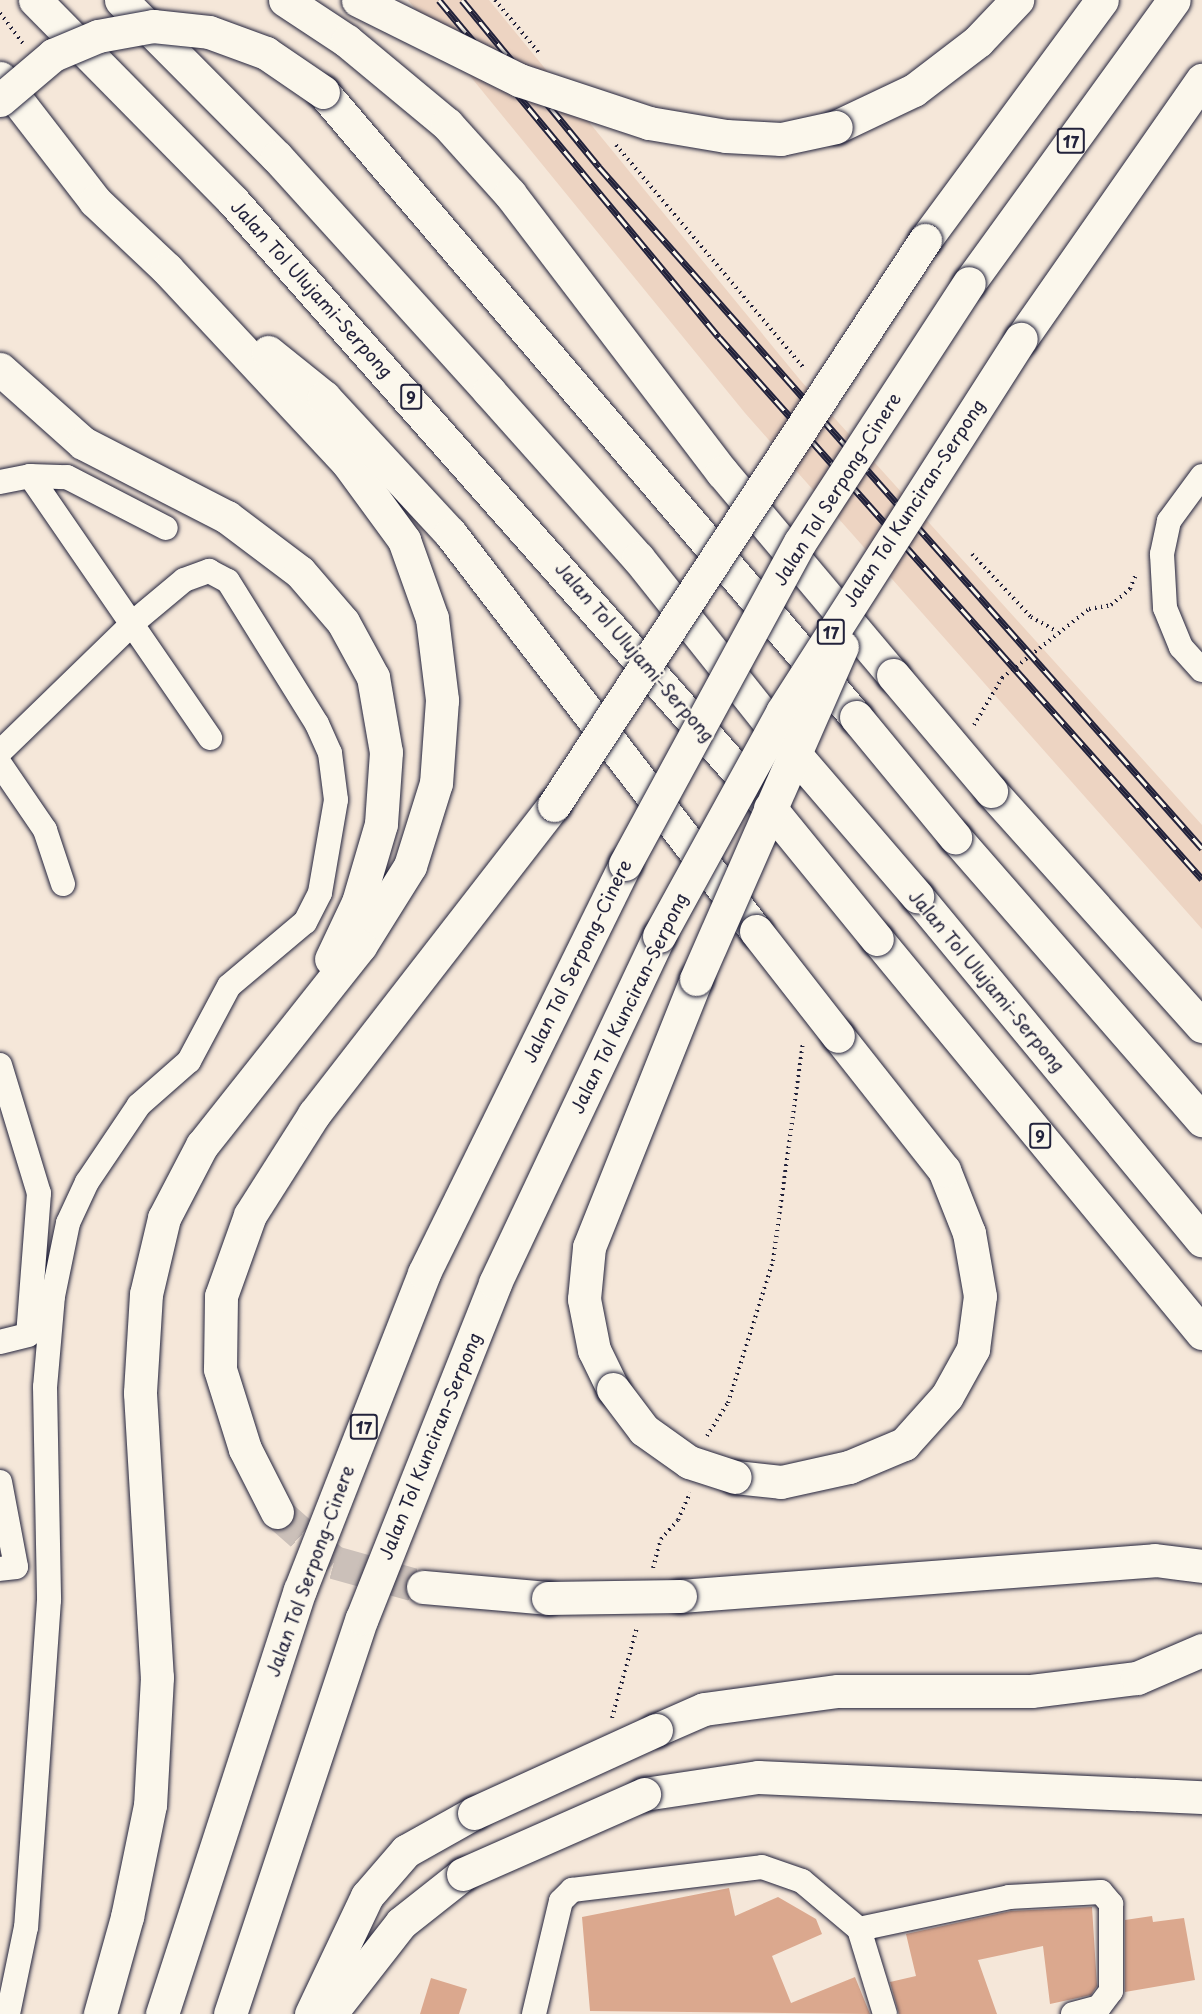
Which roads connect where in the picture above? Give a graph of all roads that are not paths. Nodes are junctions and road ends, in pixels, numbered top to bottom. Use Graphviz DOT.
graph roads {
  1 [pos="35,0"];
  2 [pos="122,0"];
  3 [pos="285,0"];
  4 [pos="358,0"];
  5 [pos="1017,0"];
  6 [pos="1102,0"];
  7 [pos="1174,0"];
  8 [pos="0,78"];
  9 [pos="1202,80"];
  10 [pos="0,100"];
  11 [pos="167,269"];
  12 [pos="0,369"];
  13 [pos="30,476"];
  14 [pos="1202,476"];
  15 [pos="0,482"];
  16 [pos="166,528"];
  17 [pos="892,533"];
  18 [pos="135,621"];
  19 [pos="1202,670"];
  20 [pos="210,738"];
  21 [pos="0,752"];
  22 [pos="0,764"];
  23 [pos="63,884"];
  24 [pos="306,1012"];
  25 [pos="1202,1026"];
  26 [pos="0,1065"];
  27 [pos="1202,1120"];
  28 [pos="1202,1241"];
  29 [pos="1202,1333"];
  30 [pos="0,1342"];
  31 [pos="0,1482"];
  32 [pos="276,1512"];
  33 [pos="1202,1566"];
  34 [pos="0,1569"];
  35 [pos="423,1587"];
  36 [pos="1192,1655"];
  37 [pos="1202,1797"];
  38 [pos="859,1929"];
  39 [pos="1096,2011"];
  40 [pos="8,2014"];
  41 [pos="100,2014"];
  42 [pos="162,2014"];
  43 [pos="230,2014"];
  44 [pos="311,2014"];
  45 [pos="330,2014"];
  46 [pos="534,2014"];
  47 [pos="885,2014"];
  48 [pos="1073,2014"];
  1 -- 29 [label="highway, Jalan Tol Ulujami–Serpong / 9, bridge"];
  2 -- 28 [label="highway, Jalan Tol Ulujami–Serpong, bridge"];
  3 -- 25 [label="highway, bridge"];
  4 -- 5 [label="highway, bridge"];
  6 -- 32 [label="highway, bridge"];
  7 -- 42 [label="highway, Jalan Tol Serpong–Cinere / 17, bridge"];
  8 -- 11 [label="highway"];
  9 -- 17 [label="highway, Jalan Tol Kunciran–Serpong / 17, bridge"];
  10 -- 27 [label="highway, bridge"];
  11 -- 17 [label="highway, bridge"];
  11 -- 24 [label="highway"];
  12 -- 24 [label="highway"];
  13 -- 15 [label="street"];
  13 -- 16 [label="street"];
  13 -- 18 [label="street"];
  14 -- 19 [label="street"];
  17 -- 43 [label="highway, Jalan Tol Kunciran–Serpong / 17, bridge"];
  18 -- 20 [label="street"];
  18 -- 21 [label="street"];
  18 -- 40 [label="street"];
  22 -- 23 [label="street"];
  24 -- 41 [label="highway"];
  26 -- 30 [label="street"];
  31 -- 34 [label="street"];
  33 -- 35 [label="highway, bridge"];
  36 -- 44 [label="highway, bridge"];
  37 -- 45 [label="highway, bridge"];
  38 -- 39 [label="street"];
  38 -- 46 [label="street"];
  38 -- 47 [label="street"];
  39 -- 48 [label="street"];
}
